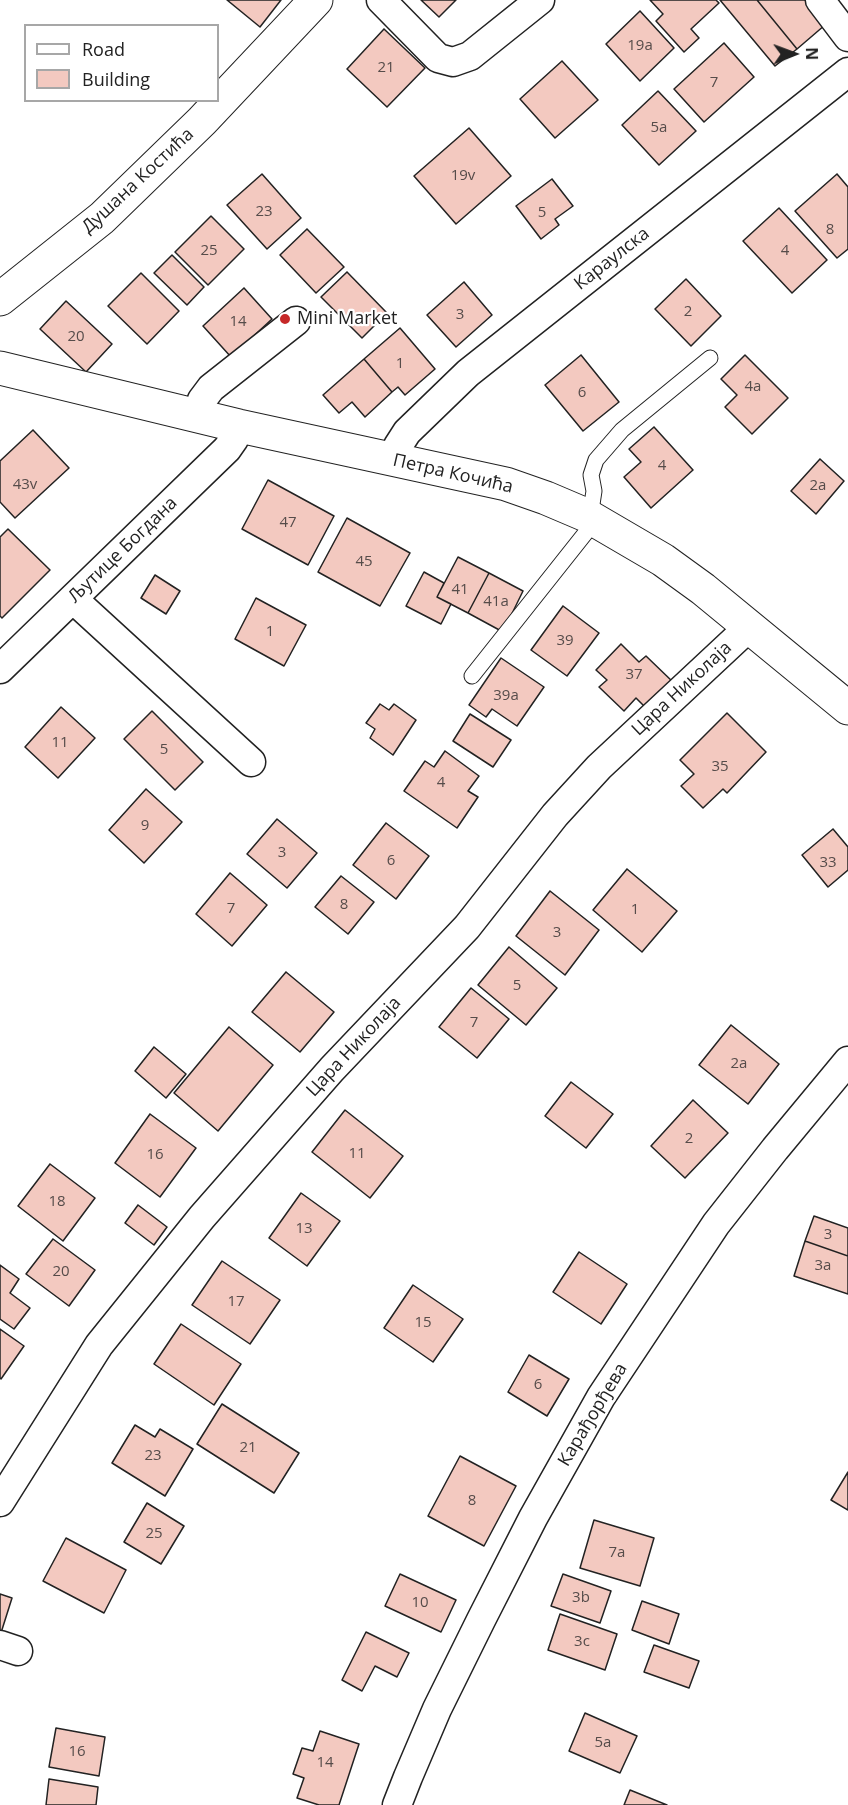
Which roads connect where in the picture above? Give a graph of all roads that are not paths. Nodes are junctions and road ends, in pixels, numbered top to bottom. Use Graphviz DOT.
graph roads {
  1 [pos="316,0"];
  2 [pos="381,0"];
  3 [pos="540,0"];
  4 [pos="820,0"];
  5 [pos="848,37"];
  6 [pos="848,72"];
  7 [pos="0,299"];
  8 [pos="296,321"];
  9 [pos="711,358"];
  10 [pos="0,368"];
  11 [pos="197,415"];
  12 [pos="239,426"];
  13 [pos="395,460"];
  14 [pos="591,518"];
  15 [pos="73,599"];
  16 [pos="749,627"];
  17 [pos="0,669"];
  18 [pos="472,676"];
  19 [pos="848,708"];
  20 [pos="251,762"];
  21 [pos="848,1061"];
  22 [pos="0,1502"];
  23 [pos="397,1805"];
  1 -- 7 [label="street, Душана Костића"];
  2 -- 3 [label="street"];
  4 -- 5 [label="street"];
  6 -- 13 [label="street, Караулска"];
  8 -- 11 [label="street"];
  9 -- 14 [label="lane"];
  10 -- 11 [label="street, Петра Кочића"];
  11 -- 12 [label="street, Петра Кочића"];
  12 -- 13 [label="street, Петра Кочића"];
  12 -- 15 [label="street, Љутице Богдана"];
  13 -- 14 [label="street, Петра Кочића"];
  14 -- 16 [label="street, Петра Кочића"];
  14 -- 18 [label="lane"];
  15 -- 17 [label="street, Љутице Богдана"];
  15 -- 20 [label="street"];
  16 -- 19 [label="street, Петра Кочића"];
  16 -- 22 [label="street, Цара Николаја"];
  21 -- 23 [label="street, Карађорђева"];
}
